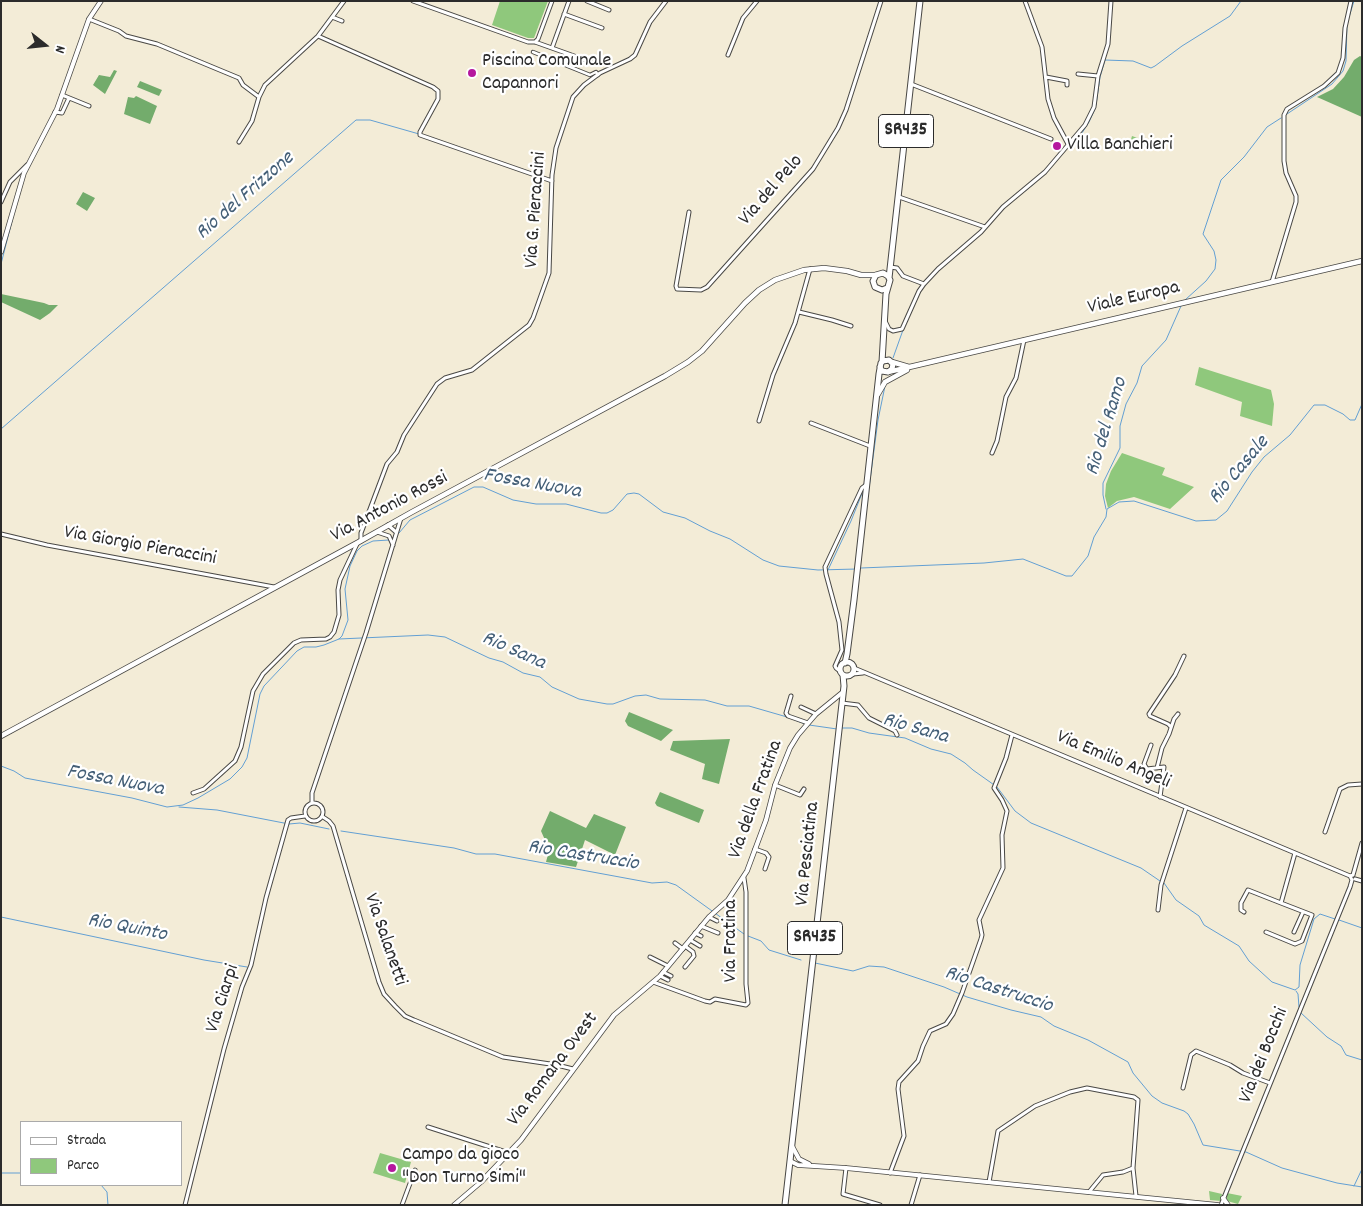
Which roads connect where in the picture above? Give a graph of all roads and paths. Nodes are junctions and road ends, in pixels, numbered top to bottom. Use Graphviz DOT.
graph roads {
  1 [pos="101,1"];
  2 [pos="344,1"];
  3 [pos="413,1"];
  4 [pos="552,1"];
  5 [pos="569,1"];
  6 [pos="587,1"];
  7 [pos="666,1"];
  8 [pos="757,1"];
  9 [pos="881,1"];
  10 [pos="920,1"];
  11 [pos="1025,1"];
  12 [pos="1111,1"];
  13 [pos="1350,1"];
  14 [pos="609,10"];
  15 [pos="564,14"];
  16 [pos="332,17"];
  17 [pos="89,19"];
  18 [pos="342,21"];
  19 [pos="602,28"];
  20 [pos="318,36"];
  21 [pos="535,42"];
  22 [pos="552,48"];
  23 [pos="533,52"];
  24 [pos="728,56"];
  25 [pos="591,62"];
  26 [pos="598,74"];
  27 [pos="1078,74"];
  28 [pos="1098,76"];
  29 [pos="1046,77"];
  30 [pos="911,84"];
  31 [pos="1067,85"];
  32 [pos="62,95"];
  33 [pos="259,97"];
  34 [pos="69,98"];
  35 [pos="89,106"];
  36 [pos="56,112"];
  37 [pos="1051,139"];
  38 [pos="239,142"];
  39 [pos="1068,144"];
  40 [pos="27,164"];
  41 [pos="552,181"];
  42 [pos="898,197"];
  43 [pos="1,202"];
  44 [pos="688,212"];
  45 [pos="985,227"];
  46 [pos="2,245"];
  47 [pos="1,252"];
  48 [pos="1362,261"];
  49 [pos="891,264"];
  50 [pos="810,270"];
  51 [pos="878,274"];
  52 [pos="861,275"];
  53 [pos="889,278"];
  54 [pos="1272,282"];
  55 [pos="873,283"];
  56 [pos="924,284"];
  57 [pos="887,288"];
  58 [pos="879,289"];
  59 [pos="885,304"];
  60 [pos="798,312"];
  61 [pos="886,321"];
  62 [pos="851,326"];
  63 [pos="1024,340"];
  64 [pos="884,342"];
  65 [pos="891,361"];
  66 [pos="881,364"];
  67 [pos="913,367"];
  68 [pos="888,372"];
  69 [pos="877,386"];
  70 [pos="875,404"];
  71 [pos="760,421"];
  72 [pos="811,422"];
  73 [pos="870,446"];
  74 [pos="992,453"];
  75 [pos="866,485"];
  76 [pos="401,518"];
  77 [pos="388,525"];
  78 [pos="376,532"];
  79 [pos="396,532"];
  80 [pos="1,534"];
  81 [pos="390,536"];
  82 [pos="359,542"];
  83 [pos="393,547"];
  84 [pos="274,587"];
  85 [pos="1184,656"];
  86 [pos="843,663"];
  87 [pos="852,673"];
  88 [pos="842,674"];
  89 [pos="843,689"];
  90 [pos="792,696"];
  91 [pos="842,703"];
  92 [pos="801,707"];
  93 [pos="816,714"];
  94 [pos="1178,714"];
  95 [pos="807,724"];
  96 [pos="1171,727"];
  97 [pos="897,735"];
  98 [pos="1012,735"];
  99 [pos="1,736"];
  100 [pos="1151,745"];
  101 [pos="1157,768"];
  102 [pos="1362,784"];
  103 [pos="775,785"];
  104 [pos="804,789"];
  105 [pos="193,793"];
  106 [pos="1160,797"];
  107 [pos="312,803"];
  108 [pos="1186,808"];
  109 [pos="305,816"];
  110 [pos="322,817"];
  111 [pos="1325,832"];
  112 [pos="1362,843"];
  113 [pos="755,849"];
  114 [pos="1296,853"];
  115 [pos="764,868"];
  116 [pos="1352,877"];
  117 [pos="744,878"];
  118 [pos="1362,881"];
  119 [pos="1280,903"];
  120 [pos="1158,910"];
  121 [pos="1244,912"];
  122 [pos="1303,912"];
  123 [pos="712,914"];
  124 [pos="717,921"];
  125 [pos="701,926"];
  126 [pos="1266,932"];
  127 [pos="1294,932"];
  128 [pos="695,933"];
  129 [pos="718,933"];
  130 [pos="701,936"];
  131 [pos="690,940"];
  132 [pos="675,943"];
  133 [pos="700,946"];
  134 [pos="684,948"];
  135 [pos="650,957"];
  136 [pos="669,966"];
  137 [pos="685,967"];
  138 [pos="661,974"];
  139 [pos="670,978"];
  140 [pos="653,982"];
  141 [pos="573,1069"];
  142 [pos="1270,1083"];
  143 [pos="1183,1088"];
  144 [pos="428,1127"];
  145 [pos="792,1145"];
  146 [pos="509,1153"];
  147 [pos="799,1159"];
  148 [pos="790,1161"];
  149 [pos="811,1165"];
  150 [pos="798,1166"];
  151 [pos="846,1168"];
  152 [pos="1133,1168"];
  153 [pos="415,1170"];
  154 [pos="890,1173"];
  155 [pos="920,1175"];
  156 [pos="788,1179"];
  157 [pos="988,1182"];
  158 [pos="1089,1192"];
  159 [pos="1136,1196"];
  160 [pos="1223,1198"];
  161 [pos="458,1201"];
  162 [pos="1209,1204"];
  163 [pos="185,1205"];
  164 [pos="402,1205"];
  165 [pos="454,1205"];
  166 [pos="462,1205"];
  167 [pos="786,1205"];
  168 [pos="880,1205"];
  169 [pos="911,1205"];
  170 [pos="1219,1205"];
  171 [pos="1228,1205"];
  1 -- 17 [label="street"];
  2 -- 16 [label="street"];
  3 -- 21 [label="street"];
  4 -- 21 [label="street"];
  5 -- 15 [label="street"];
  6 -- 14 [label="street"];
  7 -- 26 [label="street, Via G. Pieraccini"];
  8 -- 24 [label="street"];
  9 -- 44 [label="street, Via del Pelo"];
  10 -- 30 [label="main road, Via Pesciatina / SR435"];
  11 -- 29 [label="street"];
  12 -- 28 [label="street"];
  13 -- 54 [label="street"];
  15 -- 19 [label="street"];
  15 -- 22 [label="street"];
  16 -- 18 [label="street"];
  16 -- 20 [label="street"];
  17 -- 32 [label="street"];
  17 -- 33 [label="street"];
  20 -- 33 [label="street"];
  20 -- 41 [label="street"];
  21 -- 22 [label="street"];
  22 -- 25 [label="street"];
  23 -- 26 [label="street"];
  26 -- 41 [label="street, Via G. Pieraccini"];
  27 -- 28 [label="street"];
  28 -- 39 [label="street"];
  29 -- 31 [label="street"];
  29 -- 39 [label="street"];
  30 -- 37 [label="street"];
  30 -- 42 [label="main road, Via Pesciatina / SR435"];
  32 -- 34 [label="street"];
  32 -- 36 [label="street"];
  33 -- 38 [label="street"];
  34 -- 35 [label="street"];
  34 -- 36 [label="street"];
  36 -- 40 [label="street"];
  39 -- 45 [label="street"];
  40 -- 43 [label="street"];
  40 -- 46 [label="street"];
  41 -- 82 [label="street, Via G. Pieraccini"];
  42 -- 45 [label="street"];
  42 -- 49 [label="main road, Via Pesciatina / SR435"];
  45 -- 56 [label="street"];
  46 -- 47 [label="street"];
  48 -- 54 [label="main road, Viale Europa"];
  49 -- 51 [label="main road"];
  49 -- 53 [label="main road, Via Pesciatina / SR435"];
  49 -- 56 [label="street"];
  50 -- 52 [label="main road, Via Antonio Rossi"];
  50 -- 60 [label="street"];
  50 -- 76 [label="main road, Via Antonio Rossi"];
  51 -- 52 [label="main road"];
  51 -- 53 [label="main road"];
  51 -- 55 [label="main road"];
  52 -- 55 [label="main road"];
  53 -- 57 [label="main road, Via Pesciatina / SR435"];
  54 -- 63 [label="main road, Viale Europa"];
  55 -- 58 [label="main road, Via Pesciatina / SR435"];
  56 -- 61 [label="street"];
  57 -- 58 [label="main road"];
  57 -- 59 [label="main road, Via Pesciatina / SR435"];
  58 -- 59 [label="main road, Via Pesciatina / SR435"];
  59 -- 61 [label="main road, Via Pesciatina / SR435"];
  60 -- 62 [label="street"];
  60 -- 71 [label="street"];
  61 -- 64 [label="main road, Via Pesciatina / SR435"];
  63 -- 67 [label="main road, Viale Europa"];
  63 -- 74 [label="street"];
  64 -- 65 [label="main road, Via Pesciatina / SR435"];
  64 -- 66 [label="main road, Via Pesciatina / SR435"];
  65 -- 66 [label="main road"];
  65 -- 67 [label="main road, Viale Europa"];
  65 -- 68 [label="main road"];
  66 -- 68 [label="main road"];
  66 -- 69 [label="main road, Via Pesciatina / SR435"];
  67 -- 68 [label="main road, Viale Europa"];
  67 -- 70 [label="main road, Viale Europa"];
  68 -- 69 [label="main road"];
  69 -- 70 [label="main road, Via Pesciatina / SR435"];
  70 -- 73 [label="main road, Via Pesciatina / SR435"];
  72 -- 73 [label="street"];
  73 -- 75 [label="main road, Via Pesciatina / SR435"];
  75 -- 86 [label="main road, Via Pesciatina / SR435"];
  75 -- 86 [label="street"];
  76 -- 77 [label="main road, Via Antonio Rossi"];
  76 -- 79 [label="street"];
  77 -- 78 [label="main road, Via Antonio Rossi"];
  77 -- 79 [label="street"];
  77 -- 81 [label="street"];
  78 -- 81 [label="street"];
  78 -- 82 [label="main road, Via Antonio Rossi"];
  79 -- 83 [label="street"];
  80 -- 84 [label="street, Via Giorgio Pieraccini"];
  81 -- 83 [label="street"];
  82 -- 84 [label="main road, Via Antonio Rossi"];
  82 -- 105 [label="street, Via G. Pieraccini"];
  83 -- 107 [label="street"];
  84 -- 99 [label="main road, Via Antonio Rossi"];
  85 -- 96 [label="street"];
  86 -- 87 [label="main road, Via Pesciatina / SR435"];
  86 -- 88 [label="main road, Via Pesciatina / SR435"];
  87 -- 88 [label="main road"];
  87 -- 89 [label="main road, Via Pesciatina / SR435"];
  87 -- 98 [label="street, Via Emilio Angeli"];
  88 -- 89 [label="main road, Via Pesciatina / SR435"];
  89 -- 91 [label="main road, Via Pesciatina / SR435"];
  89 -- 93 [label="street, Via della Fratina"];
  90 -- 95 [label="street"];
  91 -- 97 [label="street"];
  91 -- 145 [label="main road, Via Pesciatina / SR435"];
  92 -- 93 [label="street"];
  93 -- 95 [label="street, Via della Fratina"];
  94 -- 96 [label="street"];
  95 -- 103 [label="street, Via della Fratina"];
  96 -- 101 [label="street"];
  98 -- 106 [label="street, Via Emilio Angeli"];
  98 -- 154 [label="street"];
  100 -- 101 [label="street"];
  101 -- 106 [label="street"];
  102 -- 111 [label="street"];
  103 -- 104 [label="street"];
  103 -- 113 [label="street, Via della Fratina"];
  106 -- 108 [label="street, Via Emilio Angeli"];
  107 -- 109 [label="street"];
  107 -- 110 [label="street"];
  108 -- 114 [label="street, Via Emilio Angeli"];
  108 -- 120 [label="street"];
  109 -- 110 [label="street"];
  109 -- 163 [label="street, Via Ciarpi"];
  110 -- 141 [label="street, Via Salanetti"];
  112 -- 116 [label="street, Via dei Bocchi"];
  113 -- 115 [label="street"];
  113 -- 117 [label="street, Via della Fratina"];
  114 -- 116 [label="street, Via Emilio Angeli"];
  114 -- 119 [label="street"];
  116 -- 118 [label="street, Via Emilio Angeli"];
  116 -- 142 [label="street, Via dei Bocchi"];
  117 -- 123 [label="street, Via Romana Ovest"];
  117 -- 140 [label="street, Via Fratina"];
  119 -- 121 [label="street"];
  119 -- 122 [label="street"];
  122 -- 126 [label="street"];
  122 -- 127 [label="street"];
  123 -- 124 [label="street"];
  123 -- 125 [label="street, Via Romana Ovest"];
  125 -- 128 [label="street, Via Romana Ovest"];
  125 -- 129 [label="street"];
  128 -- 130 [label="street"];
  128 -- 131 [label="street, Via Romana Ovest"];
  131 -- 133 [label="street"];
  131 -- 134 [label="street, Via Romana Ovest"];
  132 -- 134 [label="street"];
  134 -- 136 [label="street, Via Romana Ovest"];
  134 -- 137 [label="street"];
  135 -- 136 [label="street"];
  136 -- 138 [label="street, Via Romana Ovest"];
  138 -- 139 [label="street"];
  138 -- 140 [label="street, Via Romana Ovest"];
  140 -- 141 [label="street, Via Romana Ovest"];
  141 -- 146 [label="street, Via Romana Ovest"];
  142 -- 143 [label="street"];
  142 -- 160 [label="street, Via dei Bocchi"];
  144 -- 146 [label="street"];
  145 -- 147 [label="street"];
  145 -- 148 [label="main road, Via Pesciatina / SR435"];
  146 -- 161 [label="street, Via Romana Ovest"];
  147 -- 148 [label="street"];
  147 -- 149 [label="street"];
  148 -- 150 [label="street"];
  148 -- 156 [label="main road, Via Pesciatina / SR435"];
  149 -- 150 [label="street"];
  149 -- 151 [label="street"];
  150 -- 156 [label="street"];
  151 -- 154 [label="street"];
  151 -- 168 [label="street"];
  152 -- 157 [label="street"];
  152 -- 158 [label="street"];
  152 -- 159 [label="street"];
  153 -- 164 [label="street"];
  154 -- 155 [label="street"];
  155 -- 157 [label="street"];
  155 -- 169 [label="street"];
  156 -- 167 [label="main road, Via Pesciatina / SR435"];
  157 -- 158 [label="street"];
  158 -- 159 [label="street"];
  159 -- 162 [label="street"];
  160 -- 170 [label="street, Via dei Bocchi"];
  160 -- 171 [label="street"];
  161 -- 165 [label="street, Via Romana Ovest"];
  161 -- 166 [label="street"];
  162 -- 170 [label="street"];
}
